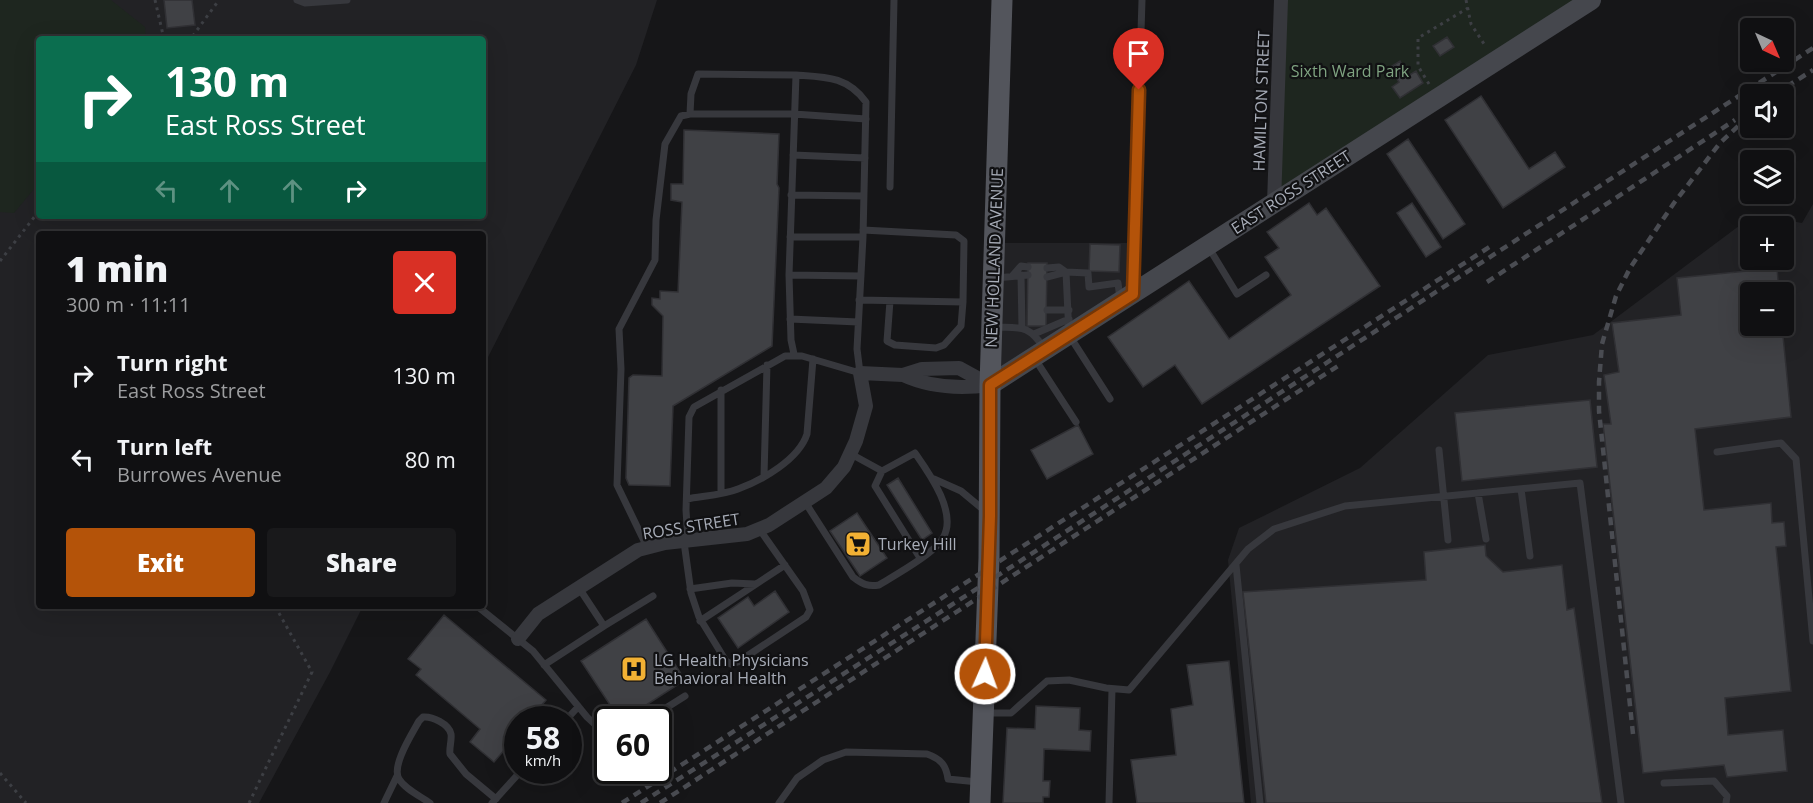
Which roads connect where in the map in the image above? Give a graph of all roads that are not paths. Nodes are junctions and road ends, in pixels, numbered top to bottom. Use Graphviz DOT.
graph roads {
  1 [pos="297,0"];
  2 [pos="347,0"];
  3 [pos="894,0"];
  4 [pos="1002,0"];
  5 [pos="1142,0"];
  6 [pos="1281,0"];
  7 [pos="1591,0"];
  8 [pos="796,75"];
  9 [pos="690,114"];
  10 [pos="794,114"];
  11 [pos="866,118"];
  12 [pos="792,155"];
  13 [pos="865,158"];
  14 [pos="890,187"];
  15 [pos="791,195"];
  16 [pos="864,196"];
  17 [pos="1274,203"];
  18 [pos="863,233"];
  19 [pos="790,237"];
  20 [pos="1208,245"];
  21 [pos="1028,267"];
  22 [pos="1047,268"];
  23 [pos="1066,272"];
  24 [pos="789,275"];
  25 [pos="1266,275"];
  26 [pos="861,276"];
  27 [pos="1014,276"];
  28 [pos="1047,277"];
  29 [pos="1127,298"];
  30 [pos="860,300"];
  31 [pos="890,301"];
  32 [pos="963,302"];
  33 [pos="1047,310"];
  34 [pos="1069,310"];
  35 [pos="790,319"];
  36 [pos="858,322"];
  37 [pos="992,327"];
  38 [pos="1069,327"];
  39 [pos="1022,328"];
  40 [pos="1038,347"];
  41 [pos="794,354"];
  42 [pos="813,359"];
  43 [pos="767,365"];
  44 [pos="860,373"];
  45 [pos="903,375"];
  46 [pos="990,385"];
  47 [pos="721,390"];
  48 [pos="1110,399"];
  49 [pos="1076,422"];
  50 [pos="1438,450"];
  51 [pos="1717,452"];
  52 [pos="851,454"];
  53 [pos="882,471"];
  54 [pos="764,476"];
  55 [pos="934,479"];
  56 [pos="1521,489"];
  57 [pos="721,493"];
  58 [pos="1478,493"];
  59 [pos="1444,496"];
  60 [pos="687,499"];
  61 [pos="805,502"];
  62 [pos="990,516"];
  63 [pos="760,530"];
  64 [pos="1486,539"];
  65 [pos="1448,540"];
  66 [pos="686,542"];
  67 [pos="648,547"];
  68 [pos="1530,556"];
  69 [pos="920,558"];
  70 [pos="785,565"];
  71 [pos="1236,565"];
  72 [pos="755,584"];
  73 [pos="579,588"];
  74 [pos="690,588"];
  75 [pos="653,596"];
  76 [pos="481,609"];
  77 [pos="700,621"];
  78 [pos="604,626"];
  79 [pos="518,639"];
  80 [pos="1813,641"];
  81 [pos="544,665"];
  82 [pos="1112,689"];
  83 [pos="685,696"];
  84 [pos="577,706"];
  85 [pos="669,706"];
  86 [pos="582,711"];
  87 [pos="983,713"];
  88 [pos="594,722"];
  89 [pos="397,776"];
  90 [pos="981,782"];
  91 [pos="1664,783"];
  92 [pos="509,784"];
  93 [pos="494,801"];
  94 [pos="384,803"];
  95 [pos="430,803"];
  96 [pos="779,803"];
  97 [pos="980,803"];
  98 [pos="1109,803"];
  99 [pos="1260,803"];
  100 [pos="1621,803"];
  101 [pos="1726,803"];
  1 -- 2 [label="lane"];
  3 -- 14 [label="lane"];
  4 -- 27 [label="main road, NEW HOLLAND AVENUE"];
  5 -- 29 [label="lane"];
  6 -- 17 [label="street, HAMILTON STREET"];
  7 -- 17 [label="street, EAST ROSS STREET"];
  8 -- 9 [label="lane"];
  8 -- 10 [label="lane"];
  8 -- 11 [label="lane"];
  9 -- 10 [label="lane"];
  9 -- 67 [label="lane"];
  10 -- 11 [label="lane"];
  10 -- 12 [label="lane"];
  11 -- 13 [label="lane"];
  12 -- 13 [label="lane"];
  12 -- 15 [label="lane"];
  13 -- 16 [label="lane"];
  15 -- 16 [label="lane"];
  15 -- 19 [label="lane"];
  16 -- 18 [label="lane"];
  17 -- 20 [label="street, EAST ROSS STREET"];
  18 -- 19 [label="lane"];
  18 -- 26 [label="lane"];
  18 -- 32 [label="lane"];
  19 -- 24 [label="lane"];
  20 -- 25 [label="lane"];
  20 -- 29 [label="street, EAST ROSS STREET"];
  21 -- 27 [label="lane"];
  22 -- 23 [label="lane"];
  23 -- 28 [label="lane"];
  23 -- 29 [label="lane"];
  23 -- 34 [label="lane"];
  24 -- 26 [label="lane"];
  24 -- 35 [label="lane"];
  26 -- 30 [label="lane"];
  27 -- 37 [label="main road, NEW HOLLAND AVENUE"];
  27 -- 39 [label="lane"];
  29 -- 38 [label="street, EAST ROSS STREET"];
  30 -- 31 [label="lane"];
  30 -- 36 [label="lane"];
  31 -- 32 [label="lane"];
  31 -- 32 [label="lane"];
  33 -- 34 [label="lane"];
  34 -- 38 [label="lane"];
  35 -- 36 [label="lane"];
  35 -- 41 [label="lane"];
  36 -- 44 [label="lane"];
  37 -- 39 [label="lane"];
  37 -- 46 [label="main road, NEW HOLLAND AVENUE"];
  38 -- 40 [label="street, EAST ROSS STREET"];
  38 -- 48 [label="lane"];
  39 -- 40 [label="lane"];
  40 -- 46 [label="street, EAST ROSS STREET"];
  40 -- 49 [label="lane"];
  41 -- 42 [label="lane"];
  41 -- 43 [label="lane"];
  42 -- 44 [label="lane"];
  42 -- 54 [label="lane"];
  43 -- 47 [label="lane"];
  43 -- 54 [label="lane"];
  44 -- 45 [label="street"];
  44 -- 52 [label="street, ROSS STREET"];
  45 -- 46 [label="street"];
  45 -- 46 [label="street"];
  46 -- 62 [label="main road, NEW HOLLAND AVENUE"];
  47 -- 57 [label="lane"];
  47 -- 60 [label="lane"];
  50 -- 59 [label="lane"];
  51 -- 80 [label="lane"];
  52 -- 53 [label="lane"];
  52 -- 61 [label="street, ROSS STREET"];
  53 -- 55 [label="lane"];
  53 -- 69 [label="lane"];
  54 -- 57 [label="lane"];
  55 -- 62 [label="lane"];
  55 -- 69 [label="lane"];
  56 -- 58 [label="lane"];
  56 -- 68 [label="lane"];
  56 -- 100 [label="lane"];
  57 -- 60 [label="lane"];
  58 -- 59 [label="lane"];
  58 -- 64 [label="lane"];
  59 -- 65 [label="lane"];
  59 -- 71 [label="lane"];
  60 -- 66 [label="lane"];
  61 -- 63 [label="street, ROSS STREET"];
  61 -- 69 [label="lane"];
  62 -- 87 [label="main road, NEW HOLLAND AVENUE"];
  63 -- 66 [label="street, ROSS STREET"];
  63 -- 70 [label="lane"];
  66 -- 67 [label="street, ROSS STREET"];
  66 -- 74 [label="lane"];
  67 -- 73 [label="street, ROSS STREET"];
  70 -- 72 [label="lane"];
  70 -- 77 [label="lane"];
  71 -- 82 [label="lane"];
  71 -- 99 [label="lane"];
  72 -- 74 [label="lane"];
  72 -- 77 [label="lane"];
  73 -- 78 [label="lane"];
  73 -- 79 [label="street, ROSS STREET"];
  74 -- 77 [label="lane"];
  75 -- 78 [label="lane"];
  76 -- 79 [label="lane"];
  78 -- 81 [label="lane"];
  79 -- 81 [label="lane"];
  81 -- 84 [label="lane"];
  82 -- 87 [label="lane"];
  82 -- 98 [label="lane"];
  83 -- 85 [label="lane"];
  86 -- 88 [label="lane"];
  87 -- 90 [label="main road, NEW HOLLAND AVENUE"];
  89 -- 93 [label="lane"];
  89 -- 94 [label="lane"];
  89 -- 95 [label="lane"];
  90 -- 96 [label="lane"];
  90 -- 97 [label="main road, NEW HOLLAND AVENUE"];
  91 -- 101 [label="lane"];
  92 -- 93 [label="lane"];
}
